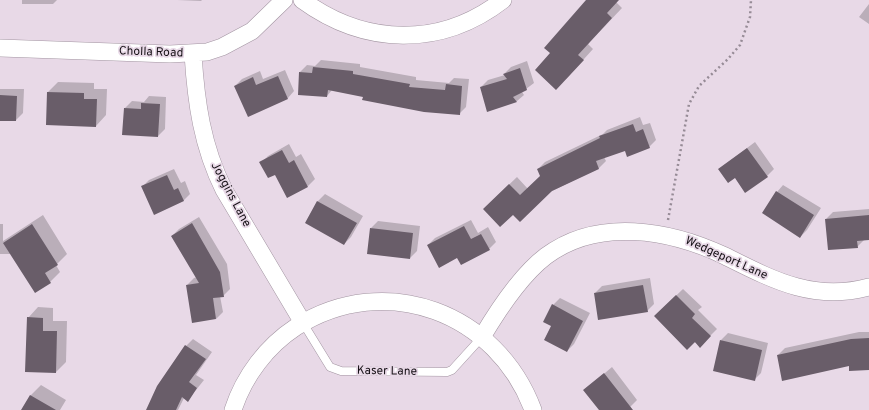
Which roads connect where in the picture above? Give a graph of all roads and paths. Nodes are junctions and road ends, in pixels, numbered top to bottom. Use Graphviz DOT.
graph roads {
  1 [pos="284,0"];
  2 [pos="302,0"];
  3 [pos="503,0"];
  4 [pos="751,0"];
  5 [pos="0,48"];
  6 [pos="193,54"];
  7 [pos="668,220"];
  8 [pos="869,287"];
  9 [pos="303,323"];
  10 [pos="482,336"];
  11 [pos="233,410"];
  12 [pos="533,410"];
  1 -- 6 [label="street, Cholla Road"];
  2 -- 3 [label="street"];
  4 -- 7 [label="path"];
  5 -- 6 [label="street, Cholla Road"];
  6 -- 9 [label="street, Joggins Lane"];
  8 -- 10 [label="street, Wedgeport Lane"];
  9 -- 10 [label="street"];
  9 -- 10 [label="lane, Kaser Lane"];
  9 -- 11 [label="street"];
  10 -- 12 [label="street"];
}
